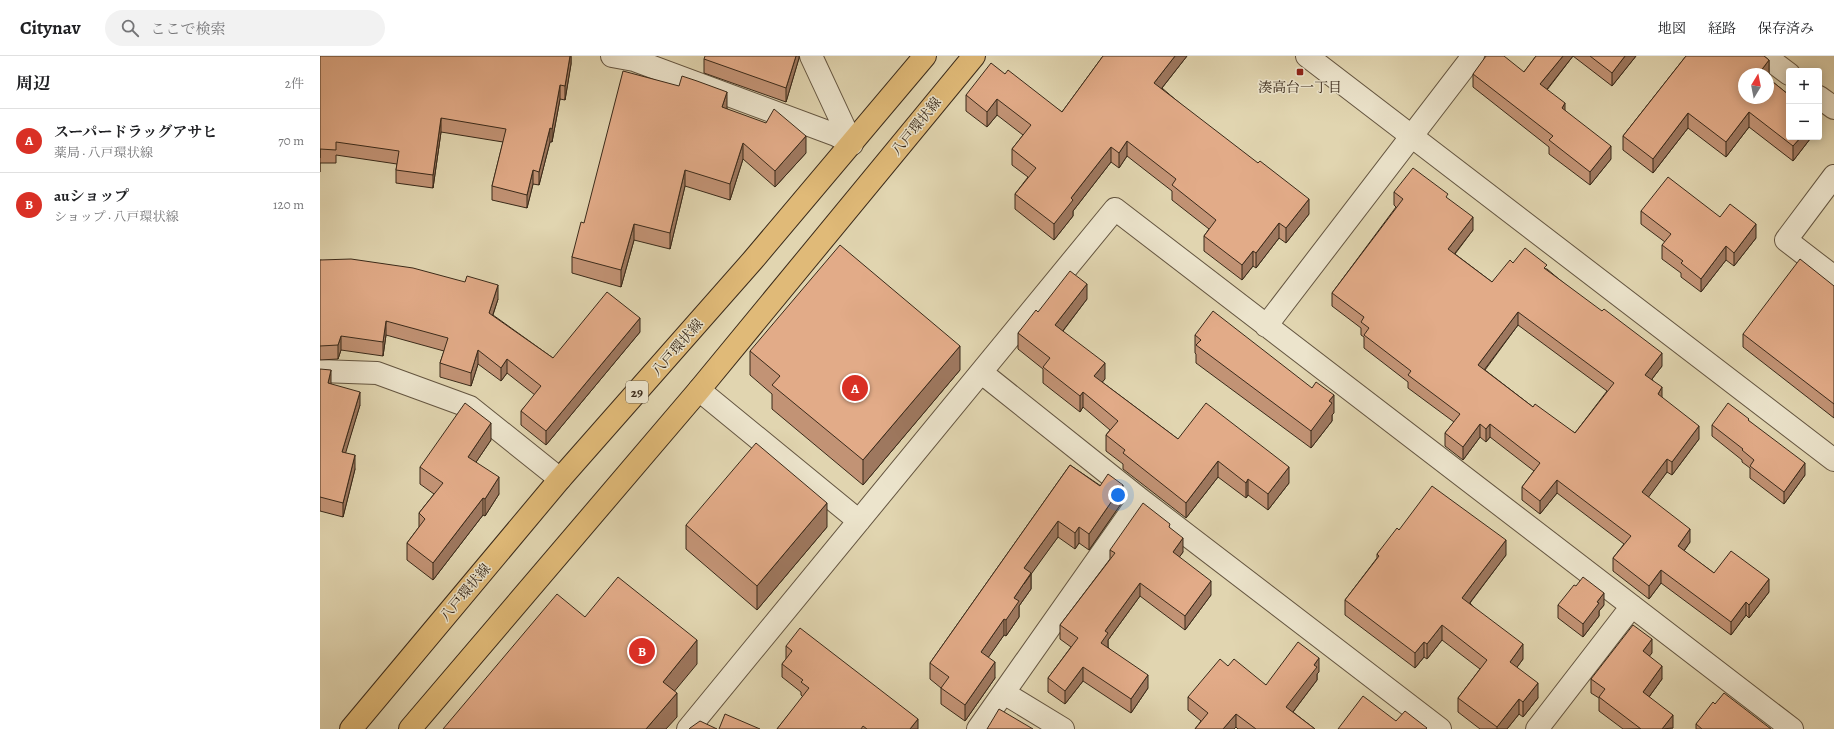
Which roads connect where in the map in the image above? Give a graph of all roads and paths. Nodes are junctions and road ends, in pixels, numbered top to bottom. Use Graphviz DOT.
graph roads {
  1 [pos="612,56"];
  2 [pos="811,56"];
  3 [pos="925,56"];
  4 [pos="974,56"];
  5 [pos="1307,56"];
  6 [pos="1473,56"];
  7 [pos="1765,56"];
  8 [pos="1786,72"];
  9 [pos="1822,99"];
  10 [pos="1834,108"];
  11 [pos="1410,136"];
  12 [pos="852,144"];
  13 [pos="1834,176"];
  14 [pos="1834,277"];
  15 [pos="1266,326"];
  16 [pos="320,371"];
  17 [pos="982,373"];
  18 [pos="699,390"];
  19 [pos="1834,460"];
  20 [pos="560,479"];
  21 [pos="1140,499"];
  22 [pos="859,521"];
  23 [pos="1632,606"];
  24 [pos="1004,693"];
  25 [pos="351,729"];
  26 [pos="410,729"];
  27 [pos="688,729"];
  28 [pos="978,729"];
  29 [pos="1063,729"];
  30 [pos="1440,729"];
  31 [pos="1537,729"];
  32 [pos="1792,729"];
  1 -- 12 [label="street"];
  2 -- 12 [label="street"];
  3 -- 12 [label="main road, 八戸環状線 / 29"];
  4 -- 18 [label="main road, 八戸環状線"];
  5 -- 11 [label="street"];
  6 -- 11 [label="street"];
  7 -- 8 [label="street"];
  9 -- 10 [label="street"];
  11 -- 15 [label="street"];
  11 -- 19 [label="street"];
  12 -- 20 [label="main road, 八戸環状線 / 29"];
  13 -- 14 [label="street"];
  15 -- 17 [label="street"];
  15 -- 23 [label="street"];
  16 -- 20 [label="street"];
  17 -- 21 [label="street"];
  17 -- 22 [label="street"];
  18 -- 22 [label="street"];
  18 -- 26 [label="main road, 八戸環状線"];
  20 -- 25 [label="main road, 八戸環状線 / 29"];
  21 -- 24 [label="street"];
  21 -- 30 [label="street"];
  22 -- 27 [label="street"];
  23 -- 31 [label="street"];
  23 -- 32 [label="street"];
  24 -- 28 [label="street"];
  24 -- 29 [label="street"];
}
